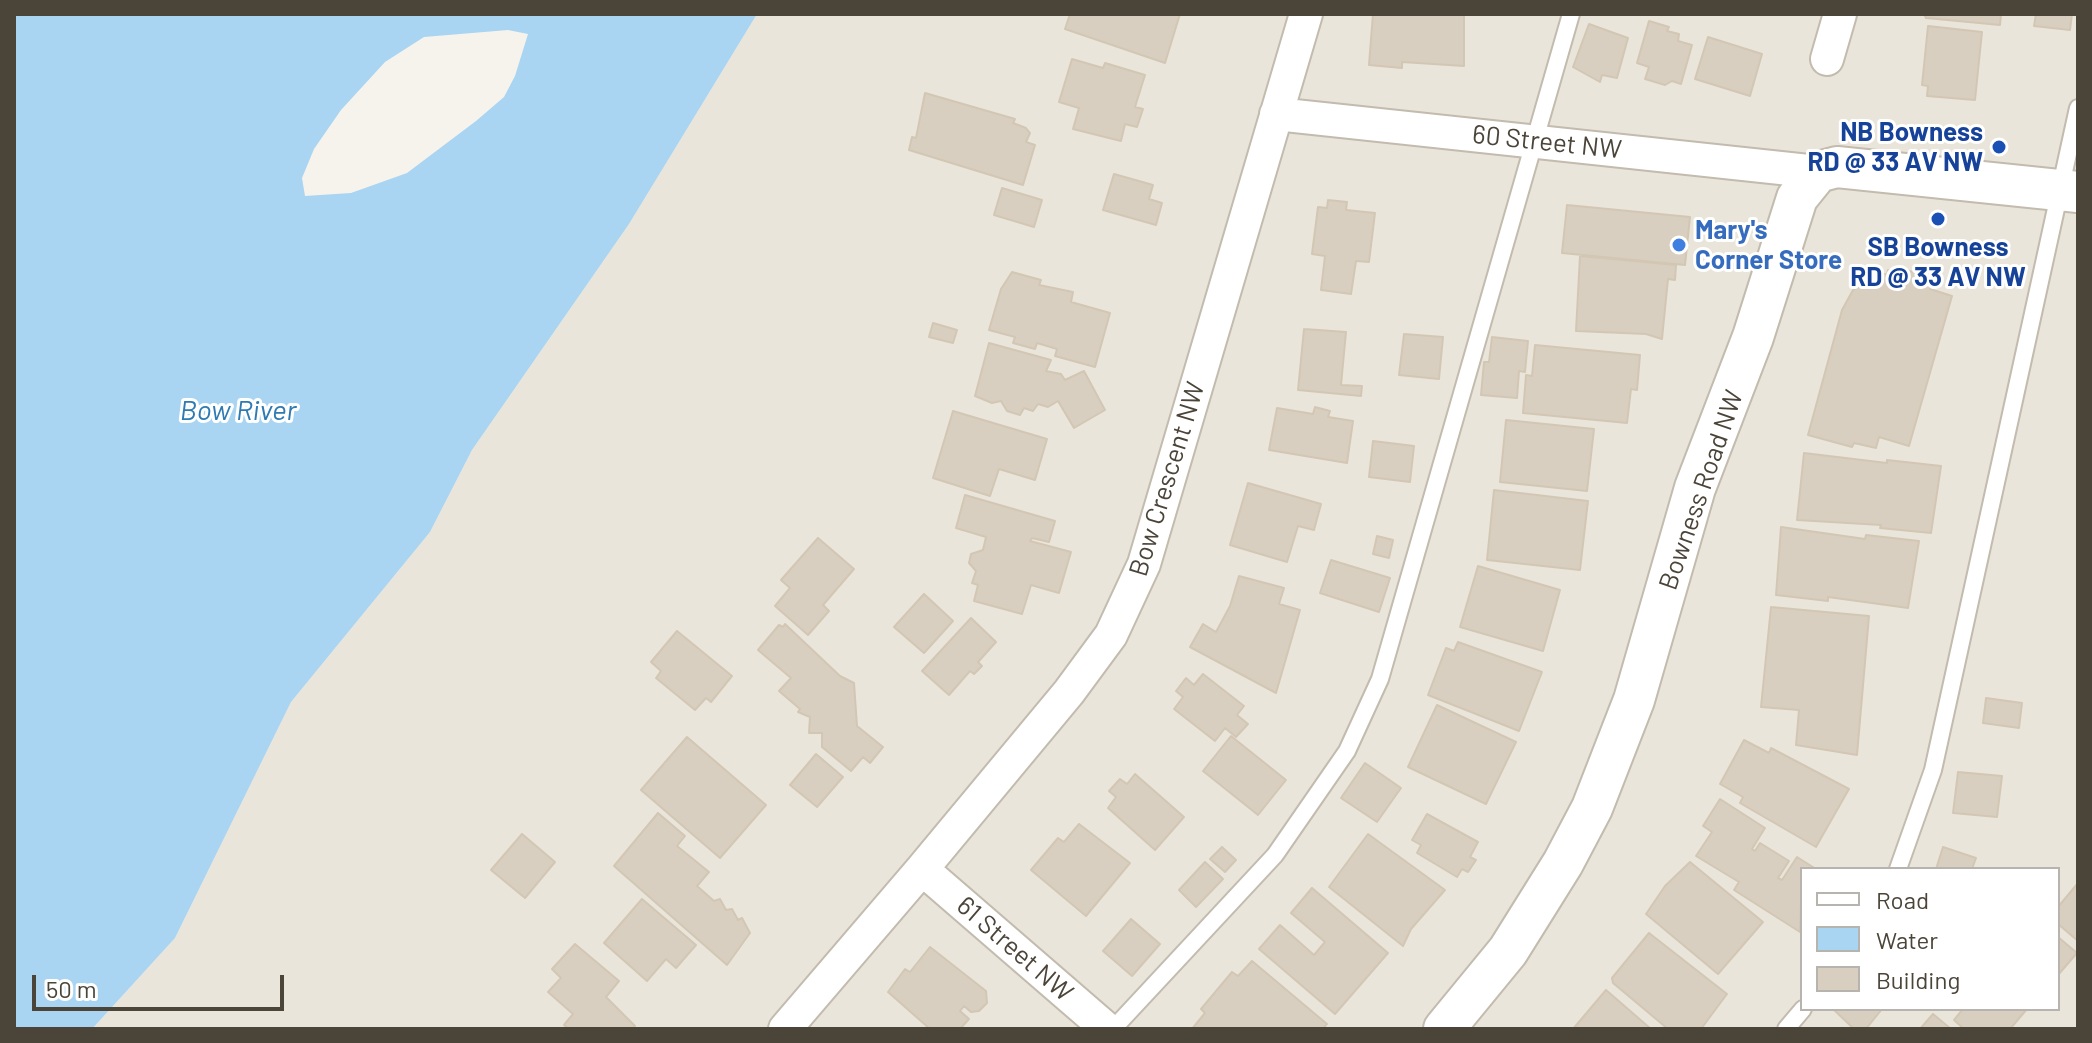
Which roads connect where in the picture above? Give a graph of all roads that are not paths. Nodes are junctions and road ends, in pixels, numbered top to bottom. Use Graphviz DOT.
graph roads {
  1 [pos="1306,14"];
  2 [pos="1571,14"];
  3 [pos="1840,14"];
  4 [pos="1827,59"];
  5 [pos="2078,108"];
  6 [pos="1276,114"];
  7 [pos="1533,141"];
  8 [pos="1818,172"];
  9 [pos="2070,191"];
  10 [pos="1899,867"];
  11 [pos="922,869"];
  12 [pos="1801,1011"];
  13 [pos="785,1029"];
  14 [pos="1110,1029"];
  15 [pos="1444,1029"];
  16 [pos="1786,1029"];
  1 -- 6 [label="street, Bow Crescent NW"];
  2 -- 7 [label="lane"];
  3 -- 4 [label="street"];
  5 -- 9 [label="lane"];
  6 -- 7 [label="street, 60 Street NW"];
  6 -- 11 [label="street, Bow Crescent NW"];
  7 -- 8 [label="street, 60 Street NW"];
  7 -- 14 [label="lane"];
  8 -- 9 [label="street"];
  8 -- 15 [label="street, Bowness Road NW"];
  9 -- 10 [label="lane"];
  11 -- 13 [label="street, Bow Crescent NW"];
  11 -- 14 [label="street, 61 Street NW"];
  12 -- 16 [label="lane"];
}
